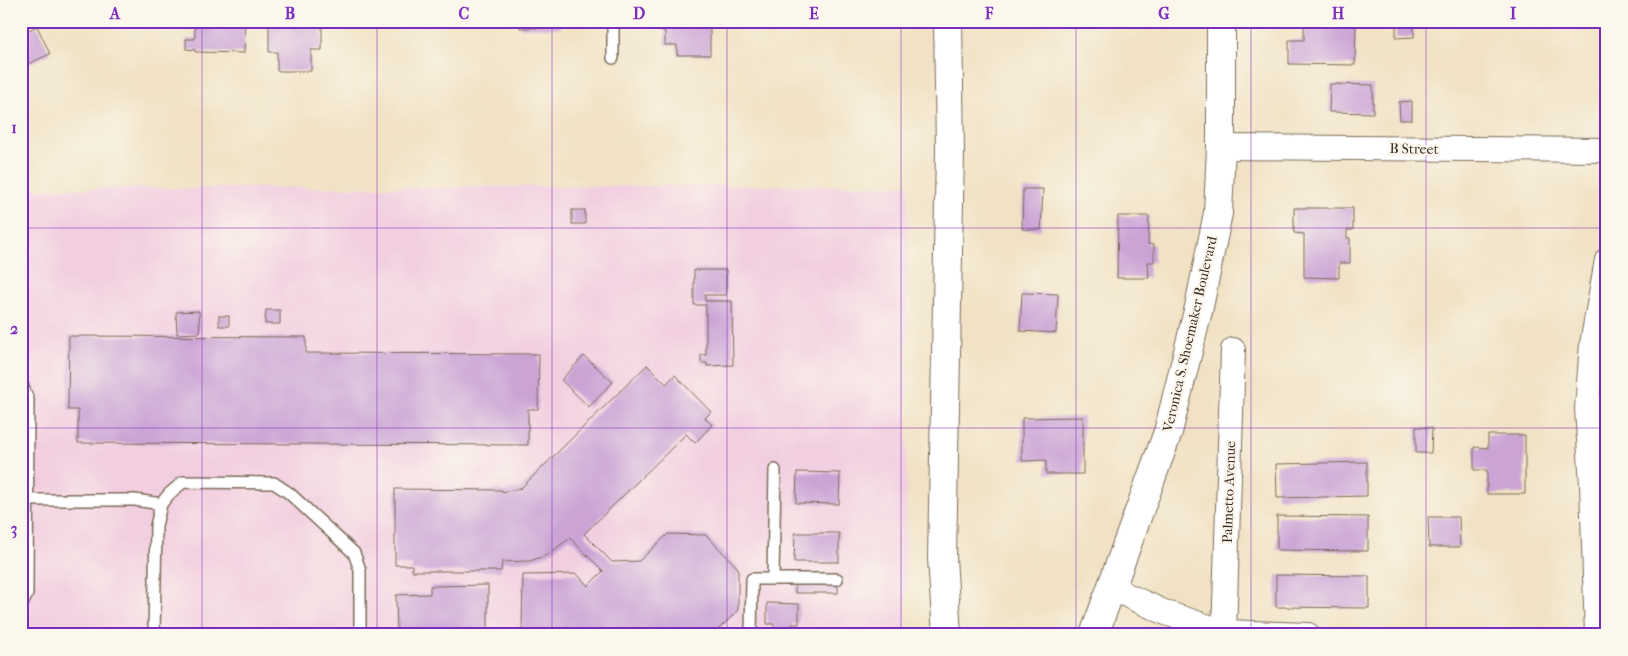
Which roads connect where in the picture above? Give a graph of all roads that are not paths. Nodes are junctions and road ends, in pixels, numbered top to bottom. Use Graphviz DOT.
graph roads {
  1 [pos="613,21"];
  2 [pos="948,21"];
  3 [pos="1221,21"];
  4 [pos="613,58"];
  5 [pos="1221,147"];
  6 [pos="1607,150"];
  7 [pos="1607,260"];
  8 [pos="1233,350"];
  9 [pos="21,382"];
  10 [pos="775,470"];
  11 [pos="28,500"];
  12 [pos="161,504"];
  13 [pos="773,579"];
  14 [pos="837,579"];
  15 [pos="1111,588"];
  16 [pos="21,606"];
  17 [pos="1224,633"];
  18 [pos="154,635"];
  19 [pos="360,635"];
  20 [pos="751,635"];
  21 [pos="947,635"];
  22 [pos="1094,635"];
  23 [pos="1308,635"];
  24 [pos="1597,635"];
  1 -- 4 [label="lane"];
  2 -- 21 [label="street"];
  3 -- 5 [label="street, Veronica S. Shoemaker Boulevard"];
  5 -- 6 [label="street, B Street"];
  5 -- 15 [label="street, Veronica S. Shoemaker Boulevard"];
  7 -- 24 [label="street"];
  8 -- 17 [label="street, Palmetto Avenue"];
  9 -- 11 [label="lane"];
  10 -- 13 [label="lane"];
  11 -- 12 [label="lane"];
  11 -- 16 [label="lane"];
  12 -- 18 [label="lane"];
  12 -- 19 [label="lane"];
  13 -- 14 [label="lane"];
  13 -- 20 [label="lane"];
  15 -- 17 [label="street"];
  15 -- 22 [label="street, Veronica S. Shoemaker Boulevard"];
  17 -- 23 [label="street"];
}
